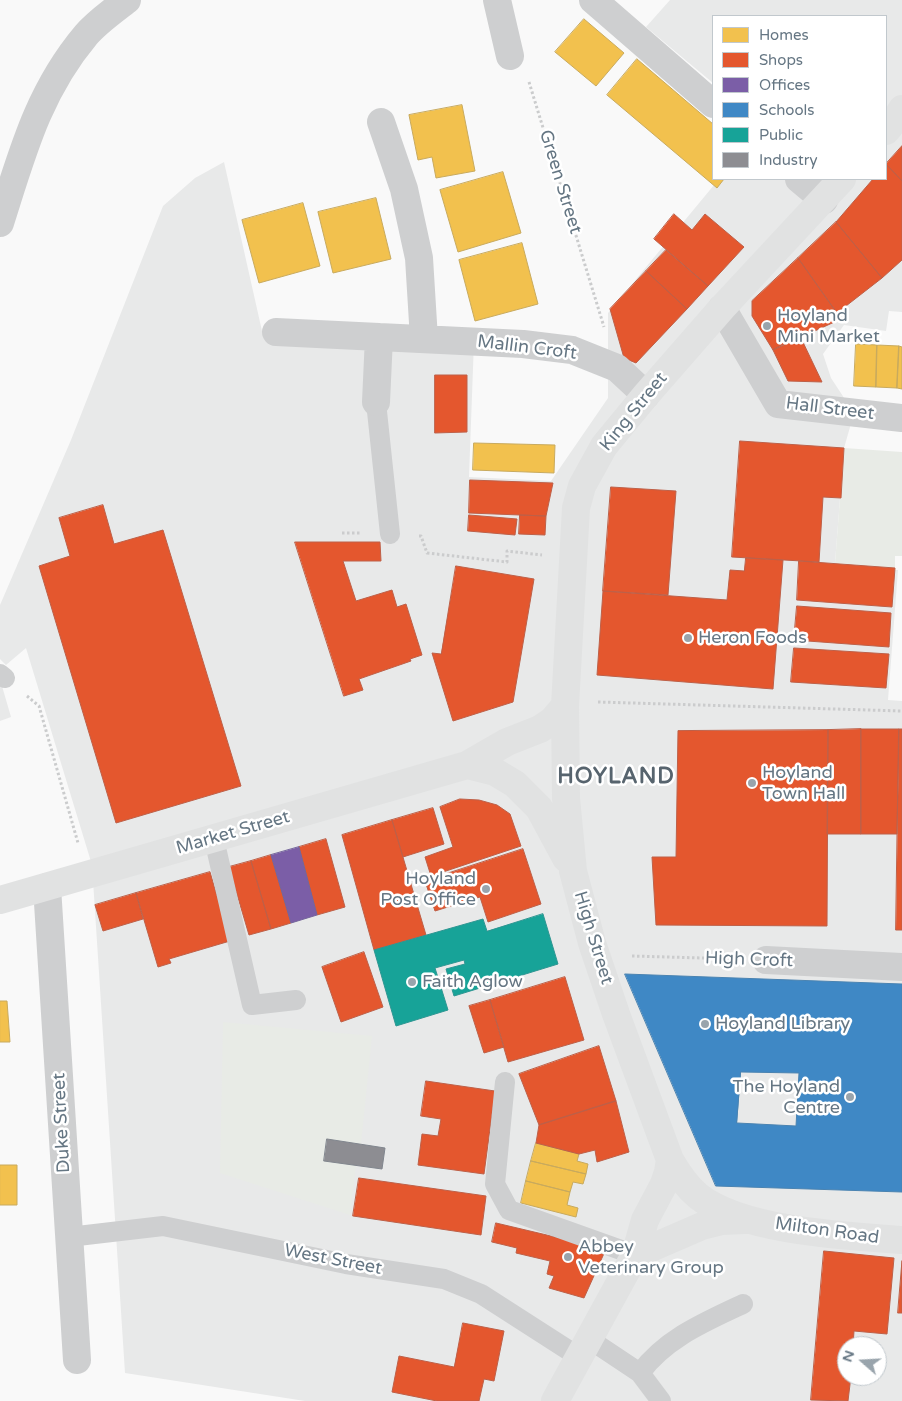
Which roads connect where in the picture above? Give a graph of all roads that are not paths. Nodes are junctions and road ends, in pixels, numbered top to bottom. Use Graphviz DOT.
graph roads {
  1 [pos="127,0"];
  2 [pos="497,0"];
  3 [pos="593,0"];
  4 [pos="510,56"];
  5 [pos="712,103"];
  6 [pos="381,122"];
  7 [pos="800,180"];
  8 [pos="841,180"];
  9 [pos="824,200"];
  10 [pos="0,223"];
  11 [pos="722,308"];
  12 [pos="276,332"];
  13 [pos="379,337"];
  14 [pos="424,339"];
  15 [pos="646,395"];
  16 [pos="376,402"];
  17 [pos="902,418"];
  18 [pos="390,534"];
  19 [pos="565,704"];
  20 [pos="467,765"];
  21 [pos="214,838"];
  22 [pos="573,871"];
  23 [pos="47,887"];
  24 [pos="0,900"];
  25 [pos="766,960"];
  26 [pos="902,966"];
  27 [pos="296,1000"];
  28 [pos="505,1082"];
  29 [pos="670,1160"];
  30 [pos="751,1220"];
  31 [pos="69,1237"];
  32 [pos="902,1240"];
  33 [pos="635,1255"];
  34 [pos="743,1304"];
  35 [pos="584,1348"];
  36 [pos="77,1360"];
  37 [pos="640,1373"];
  38 [pos="555,1401"];
  39 [pos="660,1401"];
  1 -- 10 [label="street"];
  2 -- 4 [label="street"];
  3 -- 5 [label="street"];
  6 -- 14 [label="street"];
  7 -- 9 [label="street"];
  8 -- 9 [label="main road, King Street"];
  9 -- 11 [label="main road, King Street"];
  11 -- 15 [label="main road, King Street"];
  11 -- 17 [label="street, Hall Street"];
  12 -- 13 [label="street, Mallin Croft"];
  13 -- 14 [label="street, Mallin Croft"];
  13 -- 16 [label="street"];
  14 -- 15 [label="street, Mallin Croft"];
  15 -- 19 [label="main road, King Street"];
  16 -- 18 [label="lane"];
  19 -- 20 [label="main road, Market Street"];
  19 -- 22 [label="main road, High Street"];
  20 -- 21 [label="main road, Market Street"];
  20 -- 22 [label="main road"];
  21 -- 23 [label="main road, Market Street"];
  21 -- 27 [label="lane"];
  22 -- 29 [label="main road, High Street"];
  23 -- 24 [label="main road, Market Street"];
  23 -- 31 [label="street, Duke Street"];
  25 -- 26 [label="street, High Croft"];
  28 -- 33 [label="lane"];
  29 -- 30 [label="main road, High Street"];
  29 -- 33 [label="main road"];
  30 -- 32 [label="main road, Milton Road"];
  30 -- 33 [label="main road"];
  31 -- 35 [label="lane, West Street"];
  31 -- 36 [label="street, Duke Street"];
  33 -- 35 [label="main road"];
  34 -- 37 [label="lane"];
  35 -- 37 [label="lane, West Street"];
  35 -- 38 [label="main road"];
  37 -- 39 [label="lane"];
}
